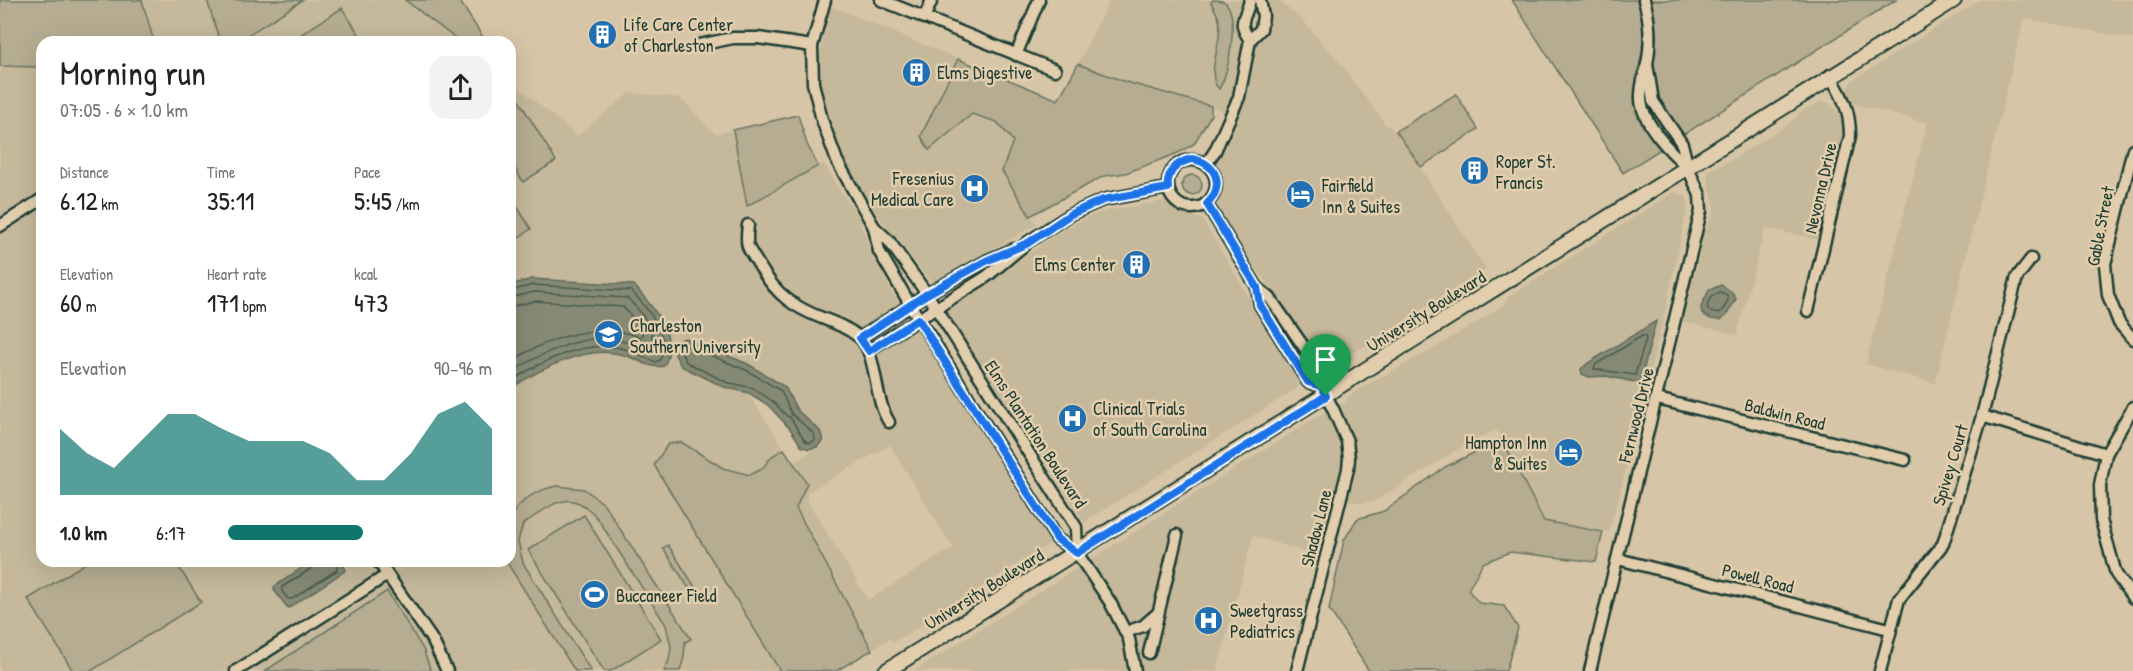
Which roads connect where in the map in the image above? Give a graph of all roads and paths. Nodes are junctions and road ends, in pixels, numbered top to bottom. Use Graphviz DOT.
graph roads {
  1 [pos="825,0"];
  2 [pos="881,0"];
  3 [pos="932,0"];
  4 [pos="1039,0"];
  5 [pos="1250,0"];
  6 [pos="1260,0"];
  7 [pos="1644,0"];
  8 [pos="1954,0"];
  9 [pos="924,18"];
  10 [pos="1250,40"];
  11 [pos="699,45"];
  12 [pos="812,46"];
  13 [pos="1016,55"];
  14 [pos="1055,70"];
  15 [pos="1830,75"];
  16 [pos="2133,149"];
  17 [pos="1206,164"];
  18 [pos="1688,168"];
  19 [pos="1168,188"];
  20 [pos="2128,188"];
  21 [pos="36,203"];
  22 [pos="1207,204"];
  23 [pos="748,225"];
  24 [pos="0,226"];
  25 [pos="874,227"];
  26 [pos="1028,243"];
  27 [pos="2031,259"];
  28 [pos="1257,287"];
  29 [pos="927,294"];
  30 [pos="910,306"];
  31 [pos="936,309"];
  32 [pos="1808,311"];
  33 [pos="918,319"];
  34 [pos="860,338"];
  35 [pos="2133,339"];
  36 [pos="869,351"];
  37 [pos="1323,391"];
  38 [pos="1657,399"];
  39 [pos="2133,407"];
  40 [pos="1982,416"];
  41 [pos="889,422"];
  42 [pos="2106,454"];
  43 [pos="1905,460"];
  44 [pos="1177,535"];
  45 [pos="1077,553"];
  46 [pos="1618,559"];
  47 [pos="382,567"];
  48 [pos="387,574"];
  49 [pos="2133,598"];
  50 [pos="1159,613"];
  51 [pos="1889,629"];
  52 [pos="1126,632"];
  53 [pos="1149,653"];
  54 [pos="236,671"];
  55 [pos="447,671"];
  56 [pos="886,671"];
  57 [pos="1136,671"];
  58 [pos="1297,671"];
  59 [pos="1590,671"];
  60 [pos="1880,671"];
  1 -- 12 [label="street, Elms Plantation Boulevard"];
  2 -- 9 [label="street"];
  3 -- 9 [label="street"];
  4 -- 13 [label="street"];
  5 -- 10 [label="street"];
  6 -- 10 [label="street"];
  7 -- 18 [label="street, Fernwood Drive"];
  8 -- 15 [label="main road, University Boulevard"];
  9 -- 13 [label="street"];
  10 -- 17 [label="street"];
  11 -- 12 [label="street"];
  12 -- 25 [label="street, Elms Plantation Boulevard"];
  13 -- 14 [label="street"];
  15 -- 18 [label="main road, University Boulevard"];
  15 -- 32 [label="street, Nevonna Drive"];
  16 -- 20 [label="street, Gable Street"];
  17 -- 19 [label="street"];
  17 -- 22 [label="street"];
  18 -- 37 [label="main road, University Boulevard"];
  18 -- 38 [label="street, Fernwood Drive"];
  19 -- 22 [label="street"];
  19 -- 26 [label="street"];
  20 -- 35 [label="street, Gable Street"];
  21 -- 24 [label="street"];
  22 -- 28 [label="street"];
  23 -- 34 [label="street"];
  25 -- 29 [label="street, Elms Plantation Boulevard"];
  25 -- 30 [label="street, Elms Plantation Boulevard"];
  26 -- 29 [label="street"];
  26 -- 31 [label="street"];
  27 -- 40 [label="street, Spivey Court"];
  28 -- 37 [label="street, Shadow Lane"];
  28 -- 37 [label="street"];
  29 -- 30 [label="street"];
  29 -- 31 [label="street, Elms Plantation Boulevard"];
  30 -- 33 [label="street, Elms Plantation Boulevard"];
  30 -- 34 [label="street"];
  31 -- 33 [label="street"];
  31 -- 45 [label="street, Elms Plantation Boulevard"];
  33 -- 36 [label="street"];
  33 -- 45 [label="street, Elms Plantation Boulevard"];
  34 -- 36 [label="street"];
  36 -- 41 [label="street"];
  37 -- 45 [label="main road, University Boulevard"];
  37 -- 58 [label="street, Shadow Lane"];
  38 -- 43 [label="street, Baldwin Road"];
  38 -- 46 [label="street, Fernwood Drive"];
  39 -- 42 [label="street"];
  40 -- 42 [label="street"];
  40 -- 51 [label="street, Spivey Court"];
  42 -- 49 [label="street"];
  44 -- 50 [label="street"];
  45 -- 52 [label="street"];
  45 -- 56 [label="main road, University Boulevard"];
  46 -- 51 [label="street, Powell Road"];
  46 -- 59 [label="street, Fernwood Drive"];
  47 -- 48 [label="street"];
  48 -- 54 [label="street"];
  48 -- 55 [label="street"];
  50 -- 52 [label="street"];
  50 -- 53 [label="street"];
  51 -- 60 [label="street, Spivey Court"];
  52 -- 57 [label="street"];
}
